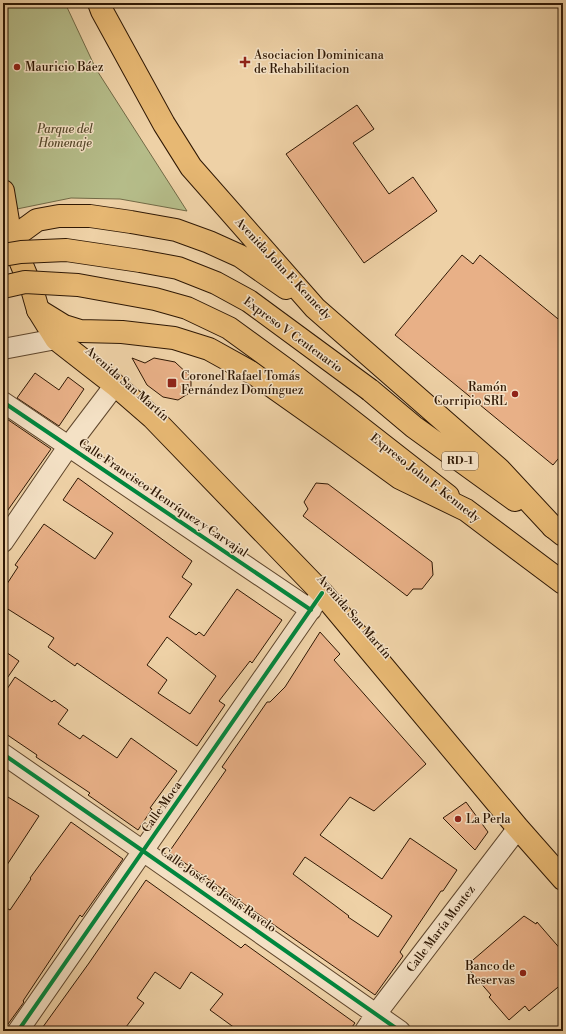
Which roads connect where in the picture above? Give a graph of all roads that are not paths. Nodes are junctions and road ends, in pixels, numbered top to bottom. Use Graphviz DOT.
graph roads {
  1 [pos="99,3"];
  2 [pos="3,190"];
  3 [pos="7,247"];
  4 [pos="3,287"];
  5 [pos="315,308"];
  6 [pos="38,310"];
  7 [pos="56,339"];
  8 [pos="3,349"];
  9 [pos="115,385"];
  10 [pos="3,402"];
  11 [pos="68,447"];
  12 [pos="466,510"];
  13 [pos="558,531"];
  14 [pos="3,542"];
  15 [pos="563,583"];
  16 [pos="317,601"];
  17 [pos="3,754"];
  18 [pos="518,828"];
  19 [pos="143,850"];
  20 [pos="563,879"];
  21 [pos="376,1014"];
  22 [pos="18,1031"];
  23 [pos="364,1031"];
  24 [pos="400,1031"];
  1 -- 5 [label="main road, Avenida John F. Kennedy"];
  2 -- 3 [label="main road, Avenida San Martín"];
  3 -- 5 [label="main road"];
  3 -- 6 [label="main road, Avenida San Martín"];
  3 -- 13 [label="main road, Expreso V Centenario / RD-1, bridge"];
  4 -- 12 [label="main road, Expreso John F. Kennedy / RD-1, bridge"];
  5 -- 13 [label="main road, Avenida John F. Kennedy"];
  6 -- 7 [label="main road, Avenida San Martín"];
  6 -- 12 [label="main road"];
  7 -- 8 [label="street"];
  7 -- 9 [label="main road, Avenida San Martín"];
  9 -- 11 [label="street"];
  9 -- 16 [label="main road, Avenida San Martín"];
  10 -- 11 [label="street, Calle Francisco Henríquez y Carvajal"];
  11 -- 14 [label="street"];
  11 -- 16 [label="street, Calle Francisco Henríquez y Carvajal"];
  12 -- 15 [label="main road, Expreso John F. Kennedy / RD-1"];
  16 -- 18 [label="main road, Avenida San Martín"];
  16 -- 19 [label="street, Calle Moca"];
  17 -- 19 [label="street, Calle José de Jesús Ravelo"];
  18 -- 20 [label="main road, Avenida San Martín"];
  18 -- 21 [label="street, Calle María Montez"];
  19 -- 21 [label="street, Calle José de Jesús Ravelo"];
  19 -- 22 [label="street, Calle Moca"];
  21 -- 23 [label="street, Calle María Montez"];
  21 -- 24 [label="street, Calle José de Jesús Ravelo"];
}
